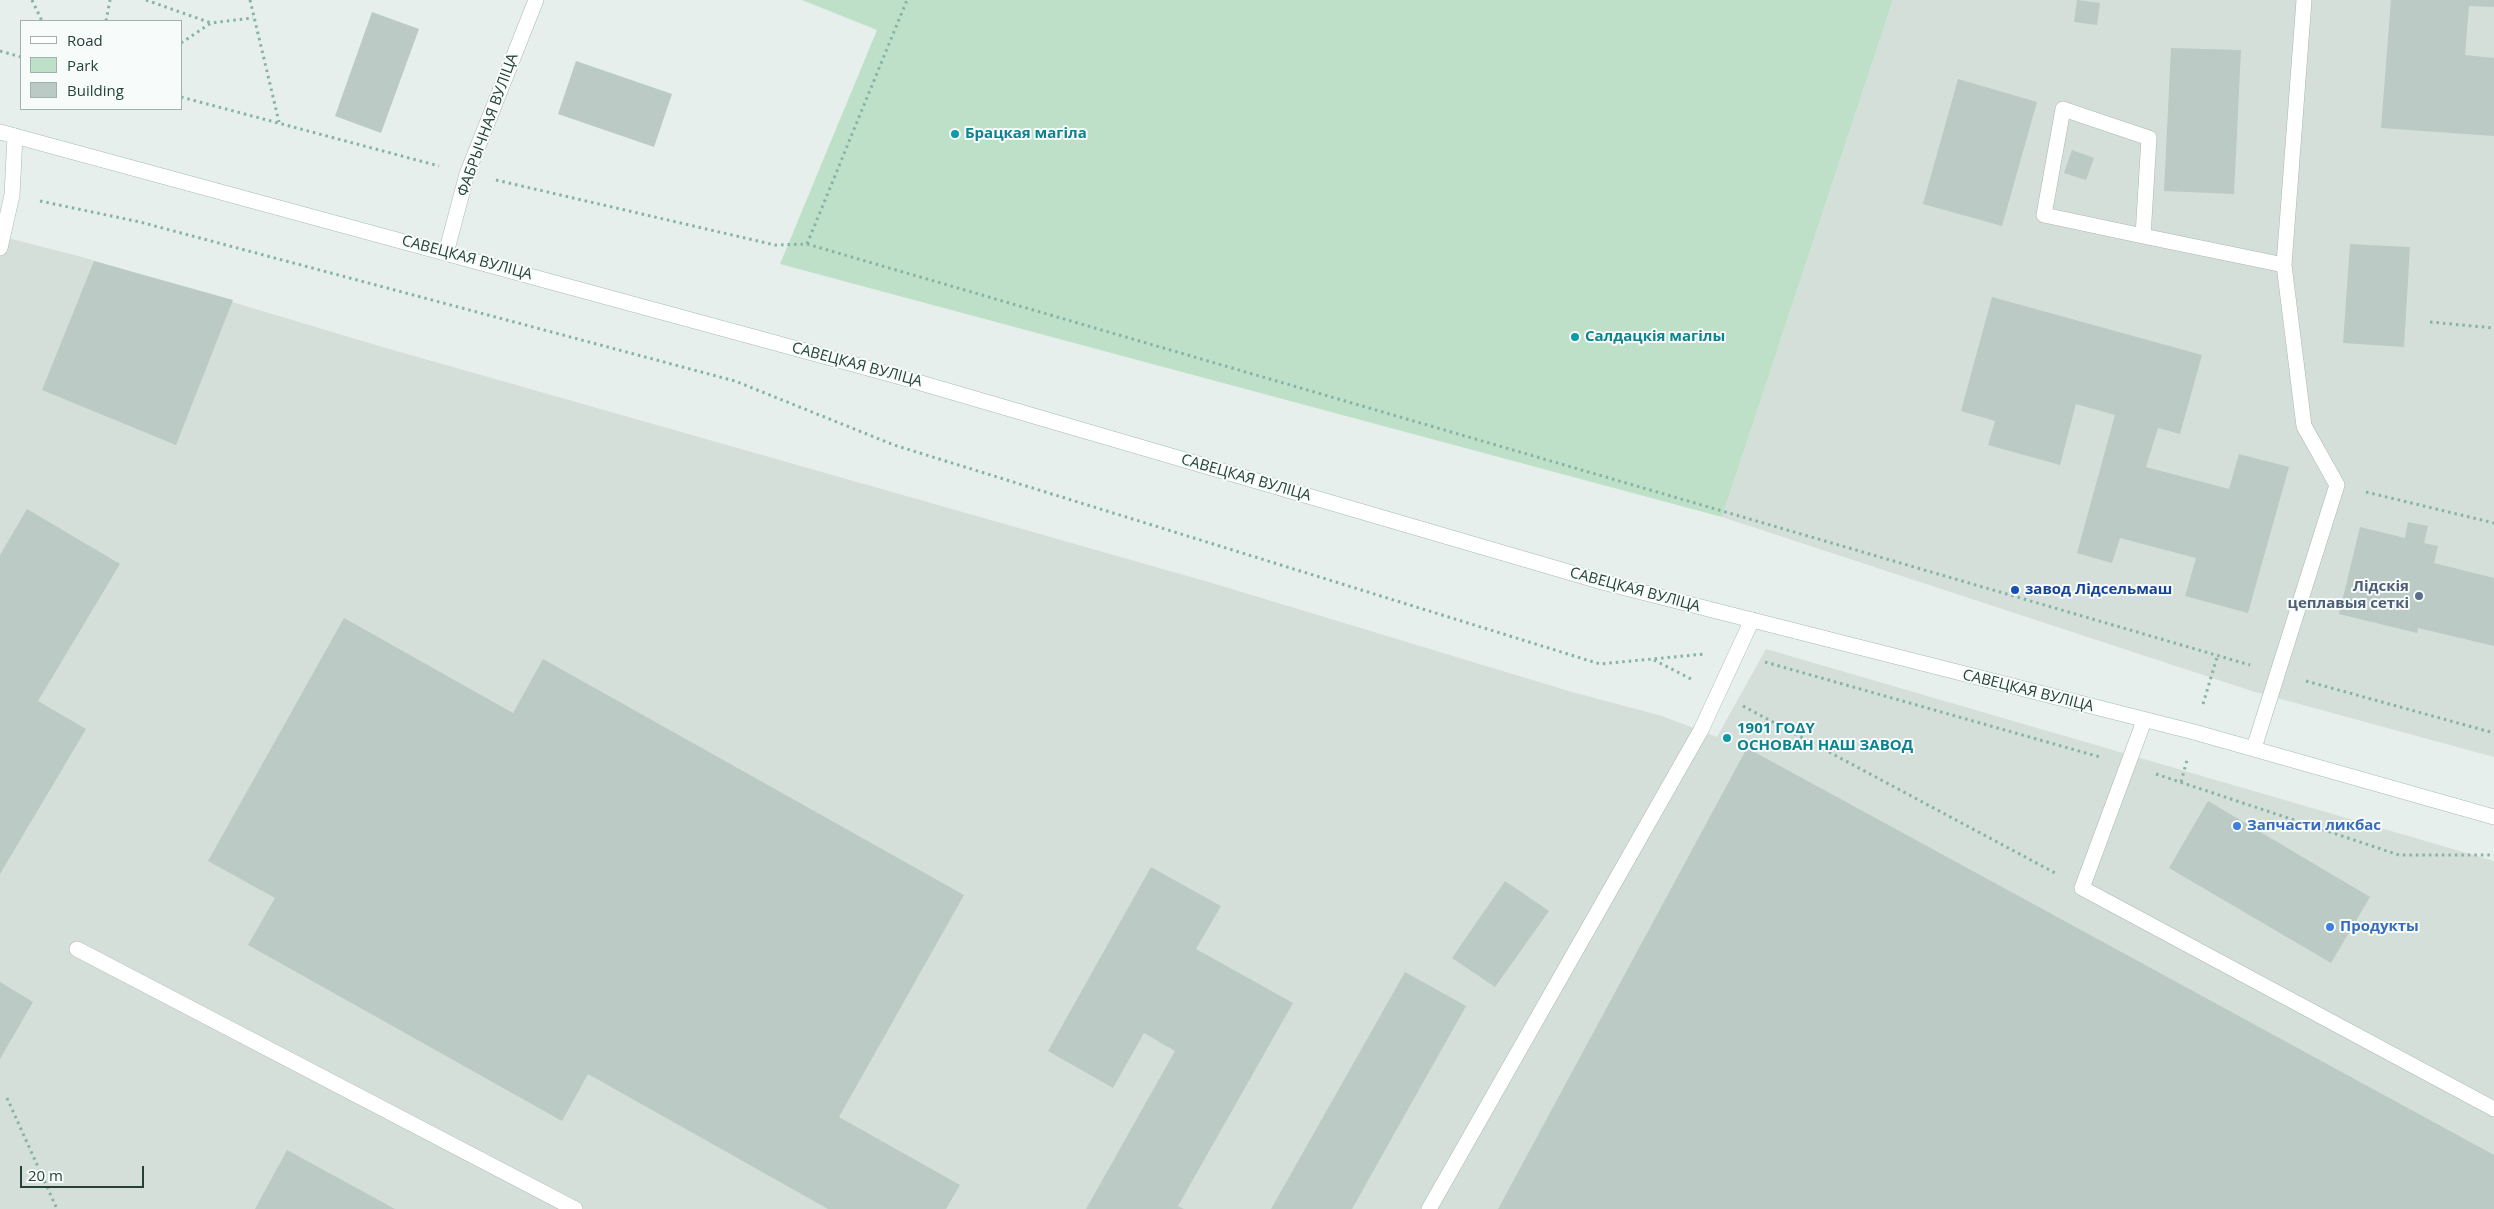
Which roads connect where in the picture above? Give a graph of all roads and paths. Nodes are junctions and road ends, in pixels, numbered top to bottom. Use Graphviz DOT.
graph roads {
  1 [pos="32,0"];
  2 [pos="110,0"];
  3 [pos="146,0"];
  4 [pos="250,0"];
  5 [pos="536,0"];
  6 [pos="907,0"];
  7 [pos="2304,0"];
  8 [pos="253,18"];
  9 [pos="42,20"];
  10 [pos="106,20"];
  11 [pos="212,23"];
  12 [pos="182,42"];
  13 [pos="0,51"];
  14 [pos="20,57"];
  15 [pos="279,122"];
  16 [pos="7,134"];
  17 [pos="12,195"];
  18 [pos="2143,236"];
  19 [pos="0,248"];
  20 [pos="446,252"];
  21 [pos="2284,265"];
  22 [pos="2430,322"];
  23 [pos="2494,328"];
  24 [pos="2337,485"];
  25 [pos="2494,523"];
  26 [pos="1752,620"];
  27 [pos="1736,654"];
  28 [pos="1654,660"];
  29 [pos="2279,674"];
  30 [pos="1718,693"];
  31 [pos="2144,720"];
  32 [pos="2494,732"];
  33 [pos="2254,748"];
  34 [pos="2128,765"];
  35 [pos="2494,818"];
  36 [pos="2494,855"];
  37 [pos="2082,888"];
  38 [pos="78,949"];
  39 [pos="6,1098"];
  40 [pos="2494,1110"];
  41 [pos="57,1209"];
  42 [pos="576,1209"];
  43 [pos="1429,1209"];
  1 -- 9 [label="path"];
  2 -- 10 [label="path"];
  3 -- 11 [label="path"];
  4 -- 8 [label="path"];
  5 -- 20 [label="main road, ФАБРЫЧНАЯ ВУЛІЦА"];
  6 -- 29 [label="path"];
  7 -- 21 [label="main road"];
  8 -- 11 [label="path"];
  8 -- 15 [label="path"];
  11 -- 12 [label="path"];
  13 -- 14 [label="path"];
  16 -- 17 [label="main road"];
  16 -- 20 [label="main road, САВЕЦКАЯ ВУЛІЦА"];
  17 -- 19 [label="main road"];
  17 -- 28 [label="path"];
  18 -- 18 [label="main road"];
  18 -- 21 [label="main road"];
  20 -- 26 [label="main road, САВЕЦКАЯ ВУЛІЦА"];
  21 -- 24 [label="main road"];
  22 -- 23 [label="path"];
  24 -- 25 [label="path"];
  24 -- 29 [label="main road"];
  26 -- 27 [label="main road"];
  26 -- 31 [label="main road, САВЕЦКАЯ ВУЛІЦА"];
  27 -- 28 [label="path"];
  27 -- 30 [label="main road"];
  27 -- 34 [label="path"];
  28 -- 30 [label="path"];
  29 -- 32 [label="path"];
  29 -- 33 [label="main road"];
  30 -- 37 [label="path"];
  30 -- 43 [label="main road"];
  31 -- 33 [label="main road, САВЕЦКАЯ ВУЛІЦА"];
  31 -- 34 [label="main road"];
  33 -- 35 [label="main road, САВЕЦКАЯ ВУЛІЦА"];
  34 -- 36 [label="path"];
  34 -- 37 [label="main road"];
  37 -- 40 [label="main road"];
  38 -- 42 [label="main road"];
  39 -- 41 [label="path"];
}
